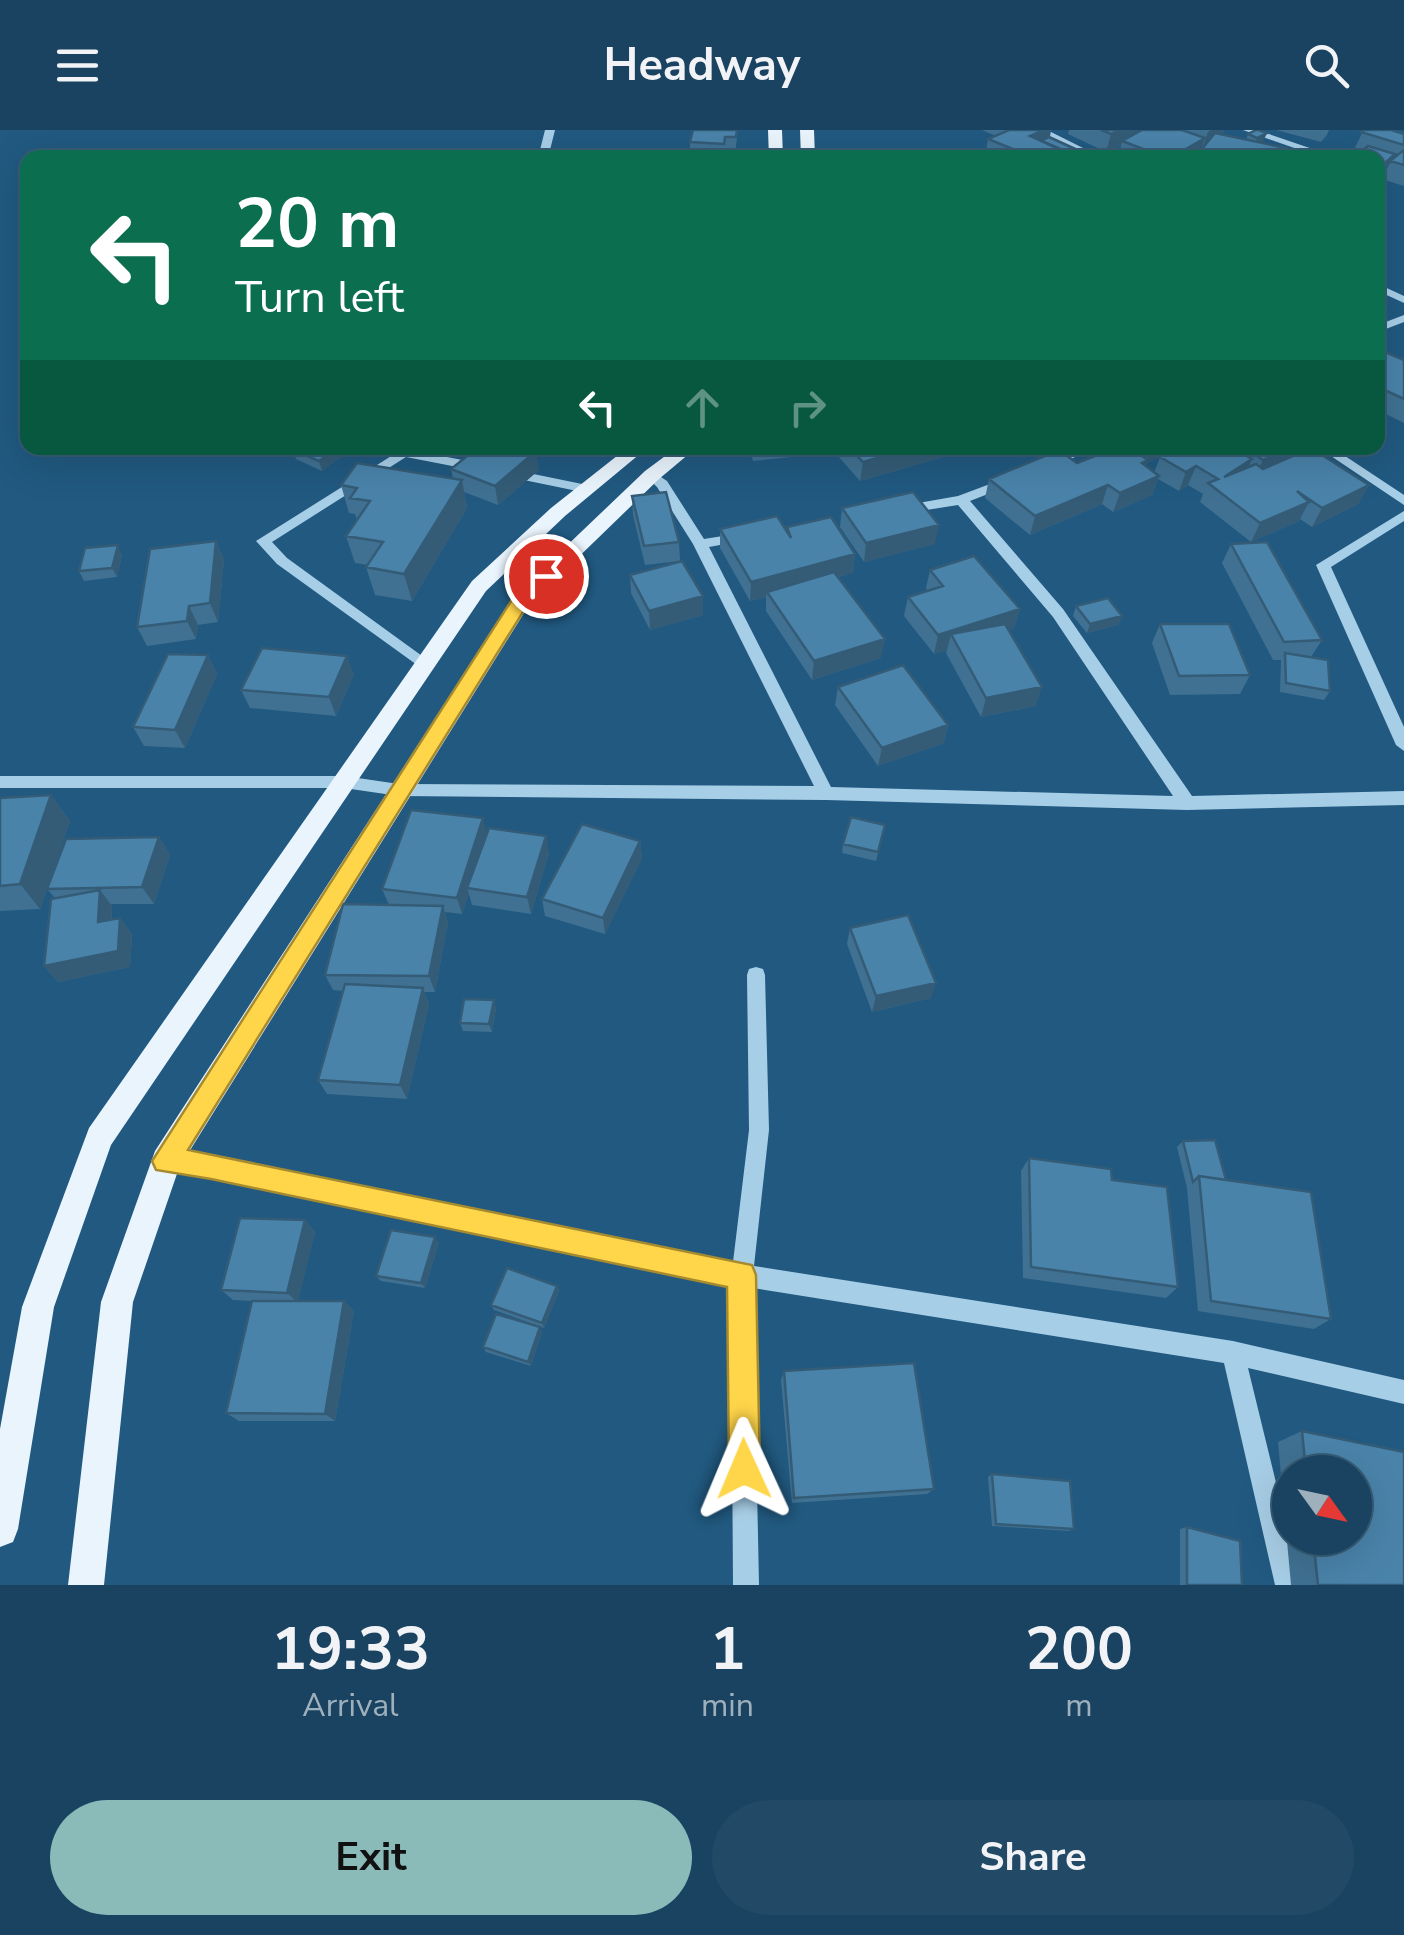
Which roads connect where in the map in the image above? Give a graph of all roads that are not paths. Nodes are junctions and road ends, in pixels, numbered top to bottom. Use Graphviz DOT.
graph roads {
  1 [pos="1039,130"];
  2 [pos="1248,130"];
  3 [pos="1081,150"];
  4 [pos="1309,150"];
  5 [pos="400,455"];
  6 [pos="431,455"];
  7 [pos="629,455"];
  8 [pos="679,455"];
  9 [pos="1072,455"];
  10 [pos="1336,455"];
  11 [pos="1034,470"];
  12 [pos="652,475"];
  13 [pos="1016,478"];
  14 [pos="586,488"];
  15 [pos="962,500"];
  16 [pos="1404,500"];
  17 [pos="887,513"];
  18 [pos="1404,515"];
  19 [pos="756,535"];
  20 [pos="700,544"];
  21 [pos="424,665"];
  22 [pos="1404,745"];
  23 [pos="0,782"];
  24 [pos="344,782"];
  25 [pos="398,790"];
  26 [pos="826,793"];
  27 [pos="1404,798"];
  28 [pos="1187,803"];
  29 [pos="756,975"];
  30 [pos="166,1161"];
  31 [pos="742,1275"];
  32 [pos="1233,1354"];
  33 [pos="1404,1392"];
  34 [pos="0,1529"];
  35 [pos="86,1585"];
  36 [pos="746,1585"];
  37 [pos="1288,1585"];
  1 -- 3 [label="street"];
  2 -- 4 [label="street"];
  5 -- 21 [label="street"];
  6 -- 14 [label="street"];
  7 -- 14 [label="main road"];
  8 -- 12 [label="main road"];
  9 -- 11 [label="street"];
  10 -- 16 [label="street"];
  12 -- 20 [label="street"];
  12 -- 25 [label="main road"];
  13 -- 15 [label="street"];
  14 -- 21 [label="main road"];
  15 -- 17 [label="street"];
  15 -- 28 [label="street"];
  18 -- 22 [label="street"];
  19 -- 20 [label="street"];
  20 -- 26 [label="street"];
  21 -- 24 [label="main road"];
  23 -- 24 [label="street"];
  24 -- 25 [label="street"];
  24 -- 34 [label="main road"];
  25 -- 26 [label="street"];
  25 -- 30 [label="main road"];
  26 -- 28 [label="street"];
  27 -- 28 [label="street"];
  29 -- 31 [label="street"];
  30 -- 31 [label="street"];
  30 -- 35 [label="main road"];
  31 -- 32 [label="street"];
  31 -- 36 [label="street"];
  32 -- 33 [label="street"];
  32 -- 37 [label="street"];
}
